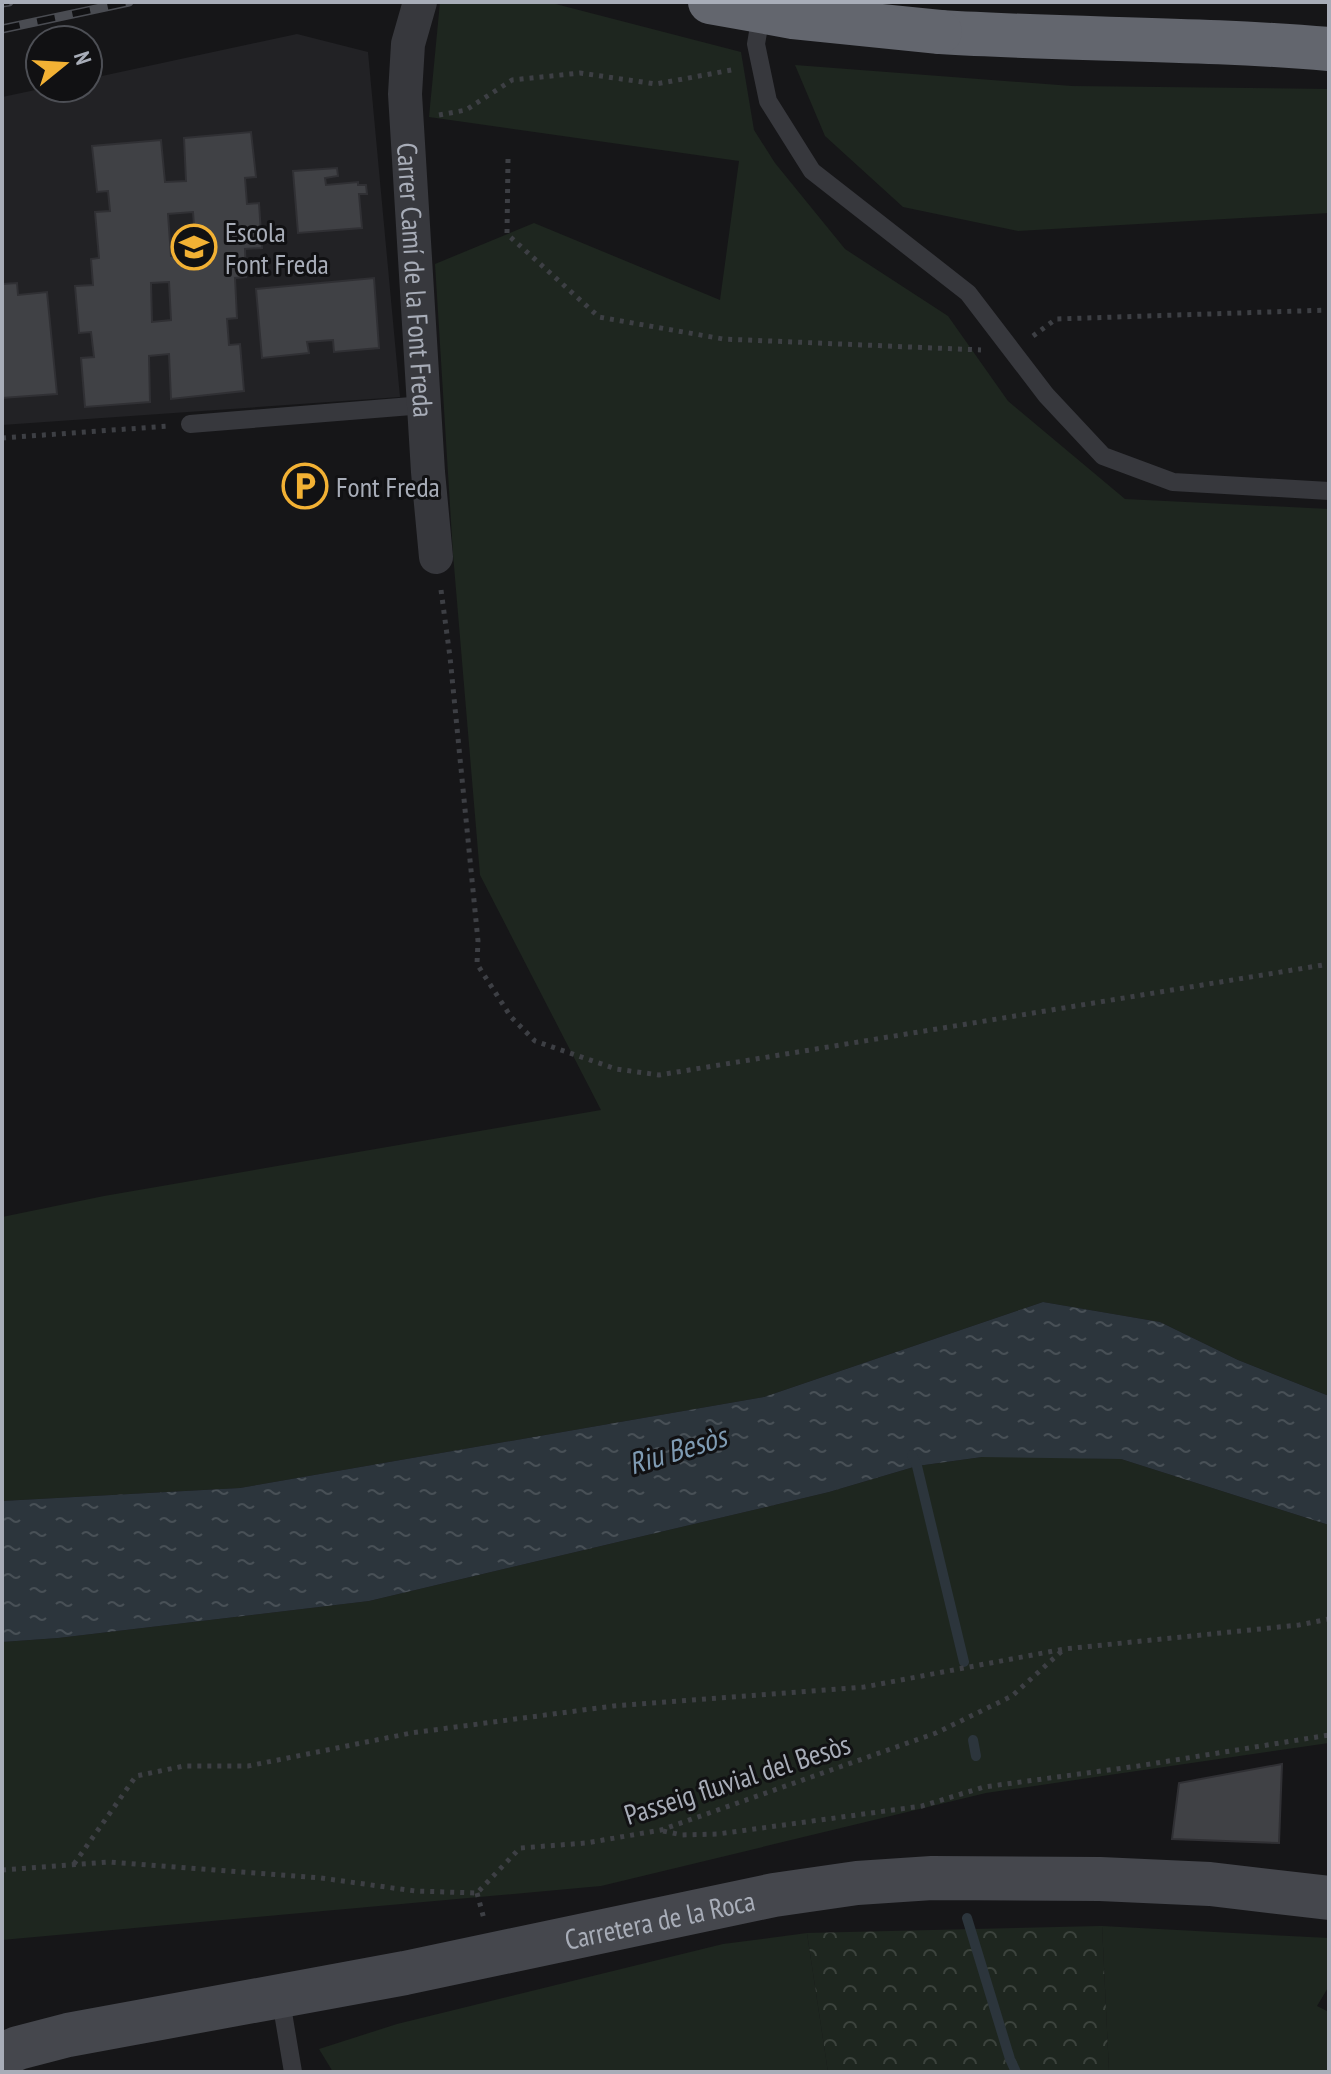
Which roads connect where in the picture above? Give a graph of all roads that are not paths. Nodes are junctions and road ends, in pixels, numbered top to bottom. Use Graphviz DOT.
graph roads {
  1 [pos="420,2"];
  2 [pos="710,2"];
  3 [pos="763,2"];
  4 [pos="1329,39"];
  5 [pos="1256,42"];
  6 [pos="1329,49"];
  7 [pos="424,405"];
  8 [pos="190,424"];
  9 [pos="1329,491"];
  10 [pos="436,557"];
  11 [pos="1329,1898"];
  12 [pos="280,1995"];
  13 [pos="2,2055"];
  14 [pos="293,2072"];
  1 -- 7 [label="street, Carrer Camí de la Font Freda"];
  2 -- 5 [label="highway, bridge"];
  3 -- 9 [label="lane"];
  4 -- 5 [label="highway"];
  5 -- 6 [label="highway"];
  7 -- 8 [label="lane"];
  7 -- 10 [label="street, Carrer Camí de la Font Freda"];
  11 -- 12 [label="street, Carretera de la Roca"];
  12 -- 13 [label="street, Carretera de la Roca"];
  12 -- 14 [label="lane"];
}
